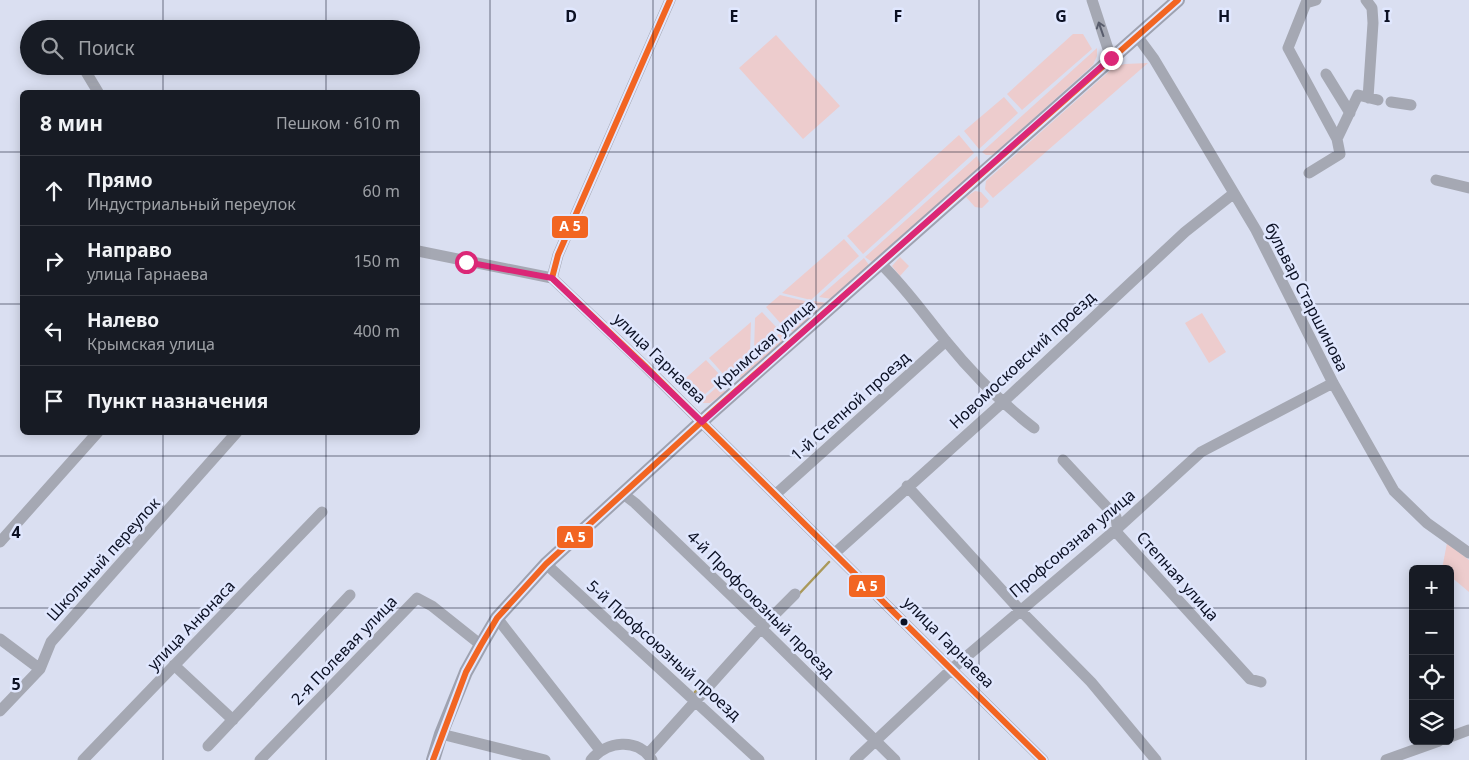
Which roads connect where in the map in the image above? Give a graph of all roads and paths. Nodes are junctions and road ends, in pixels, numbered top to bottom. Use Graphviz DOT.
graph roads {
  1 [pos="670,0"];
  2 [pos="1092,0"];
  3 [pos="1178,0"];
  4 [pos="1316,0"];
  5 [pos="1366,0"];
  6 [pos="1137,36"];
  7 [pos="1111,58"];
  8 [pos="1326,74"];
  9 [pos="88,75"];
  10 [pos="97,90"];
  11 [pos="1391,102"];
  12 [pos="1411,105"];
  13 [pos="1350,113"];
  14 [pos="1337,139"];
  15 [pos="1309,174"];
  16 [pos="1436,180"];
  17 [pos="1469,188"];
  18 [pos="1233,194"];
  19 [pos="420,251"];
  20 [pos="881,264"];
  21 [pos="552,278"];
  22 [pos="946,341"];
  23 [pos="1333,383"];
  24 [pos="1002,403"];
  25 [pos="702,422"];
  26 [pos="1034,428"];
  27 [pos="95,435"];
  28 [pos="234,435"];
  29 [pos="1063,460"];
  30 [pos="907,486"];
  31 [pos="622,492"];
  32 [pos="776,494"];
  33 [pos="322,512"];
  34 [pos="1119,526"];
  35 [pos="0,542"];
  36 [pos="835,552"];
  37 [pos="1469,553"];
  38 [pos="546,564"];
  39 [pos="795,594"];
  40 [pos="350,595"];
  41 [pos="1019,609"];
  42 [pos="497,618"];
  43 [pos="763,626"];
  44 [pos="0,639"];
  45 [pos="482,645"];
  46 [pos="174,665"];
  47 [pos="952,668"];
  48 [pos="40,669"];
  49 [pos="1261,682"];
  50 [pos="696,700"];
  51 [pos="0,711"];
  52 [pos="233,720"];
  53 [pos="1469,730"];
  54 [pos="441,734"];
  55 [pos="1454,736"];
  56 [pos="875,740"];
  57 [pos="1428,745"];
  58 [pos="208,746"];
  59 [pos="600,750"];
  60 [pos="650,757"];
  61 [pos="83,760"];
  62 [pos="260,760"];
  63 [pos="433,760"];
  64 [pos="546,760"];
  65 [pos="591,760"];
  66 [pos="759,760"];
  67 [pos="855,760"];
  68 [pos="895,760"];
  69 [pos="1043,760"];
  70 [pos="1156,760"];
  71 [pos="1386,760"];
  1 -- 21 [label="street"];
  7 -- 2 [label="street, one-way"];
  3 -- 6 [label="main road, Крымская улица"];
  4 -- 14 [label="street"];
  5 -- 13 [label="street"];
  6 -- 7 [label="main road, Крымская улица"];
  6 -- 18 [label="street, бульвар Старшинова"];
  7 -- 20 [label="main road, Крымская улица"];
  8 -- 13 [label="street"];
  9 -- 10 [label="street"];
  11 -- 12 [label="street"];
  13 -- 14 [label="street"];
  14 -- 15 [label="street"];
  16 -- 17 [label="street"];
  18 -- 23 [label="street, бульвар Старшинова"];
  18 -- 24 [label="street, Новомосковский проезд"];
  19 -- 21 [label="street"];
  20 -- 22 [label="street"];
  20 -- 25 [label="main road, Крымская улица"];
  21 -- 25 [label="street, улица Гарнаева"];
  22 -- 24 [label="street"];
  22 -- 32 [label="street, 1-й Степной проезд"];
  23 -- 34 [label="street, Профсоюзная улица"];
  23 -- 37 [label="street, бульвар Старшинова"];
  24 -- 26 [label="street"];
  24 -- 30 [label="street, Новомосковский проезд"];
  25 -- 31 [label="main road, Крымская улица"];
  25 -- 32 [label="street, улица Гарнаева"];
  27 -- 35 [label="street"];
  28 -- 48 [label="street, Школьный переулок"];
  29 -- 34 [label="street, Степная улица"];
  30 -- 36 [label="street, Новомосковский проезд"];
  30 -- 41 [label="street"];
  31 -- 38 [label="main road, Крымская улица"];
  31 -- 43 [label="street, 4-й Профсоюзный проезд"];
  32 -- 36 [label="street, улица Гарнаева"];
  33 -- 46 [label="street, улица Анюнаса"];
  34 -- 41 [label="street, Профсоюзная улица"];
  34 -- 49 [label="street, Степная улица"];
  36 -- 47 [label="street, улица Гарнаева"];
  38 -- 42 [label="main road, Крымская улица"];
  38 -- 50 [label="street, 5-й Профсоюзный проезд"];
  39 -- 43 [label="street"];
  40 -- 52 [label="street"];
  41 -- 47 [label="street, Профсоюзная улица"];
  41 -- 70 [label="street"];
  42 -- 45 [label="main road, Крымская улица"];
  42 -- 59 [label="street"];
  43 -- 50 [label="street"];
  43 -- 56 [label="street, 4-й Профсоюзный проезд"];
  44 -- 48 [label="street"];
  45 -- 54 [label="main road, Крымская улица"];
  45 -- 62 [label="street, 2-я Полевая улица"];
  46 -- 52 [label="street"];
  46 -- 61 [label="street, улица Анюнаса"];
  47 -- 56 [label="street, Профсоюзная улица"];
  47 -- 69 [label="street, улица Гарнаева"];
  48 -- 51 [label="street, Школьный переулок"];
  50 -- 60 [label="street"];
  50 -- 66 [label="street, 5-й Профсоюзный проезд"];
  52 -- 58 [label="street"];
  53 -- 55 [label="street"];
  54 -- 63 [label="main road, Крымская улица"];
  54 -- 64 [label="street"];
  56 -- 67 [label="street, Профсоюзная улица"];
  56 -- 68 [label="street, 4-й Профсоюзный проезд"];
  57 -- 71 [label="street"];
  59 -- 60 [label="street"];
  59 -- 65 [label="street"];
}
